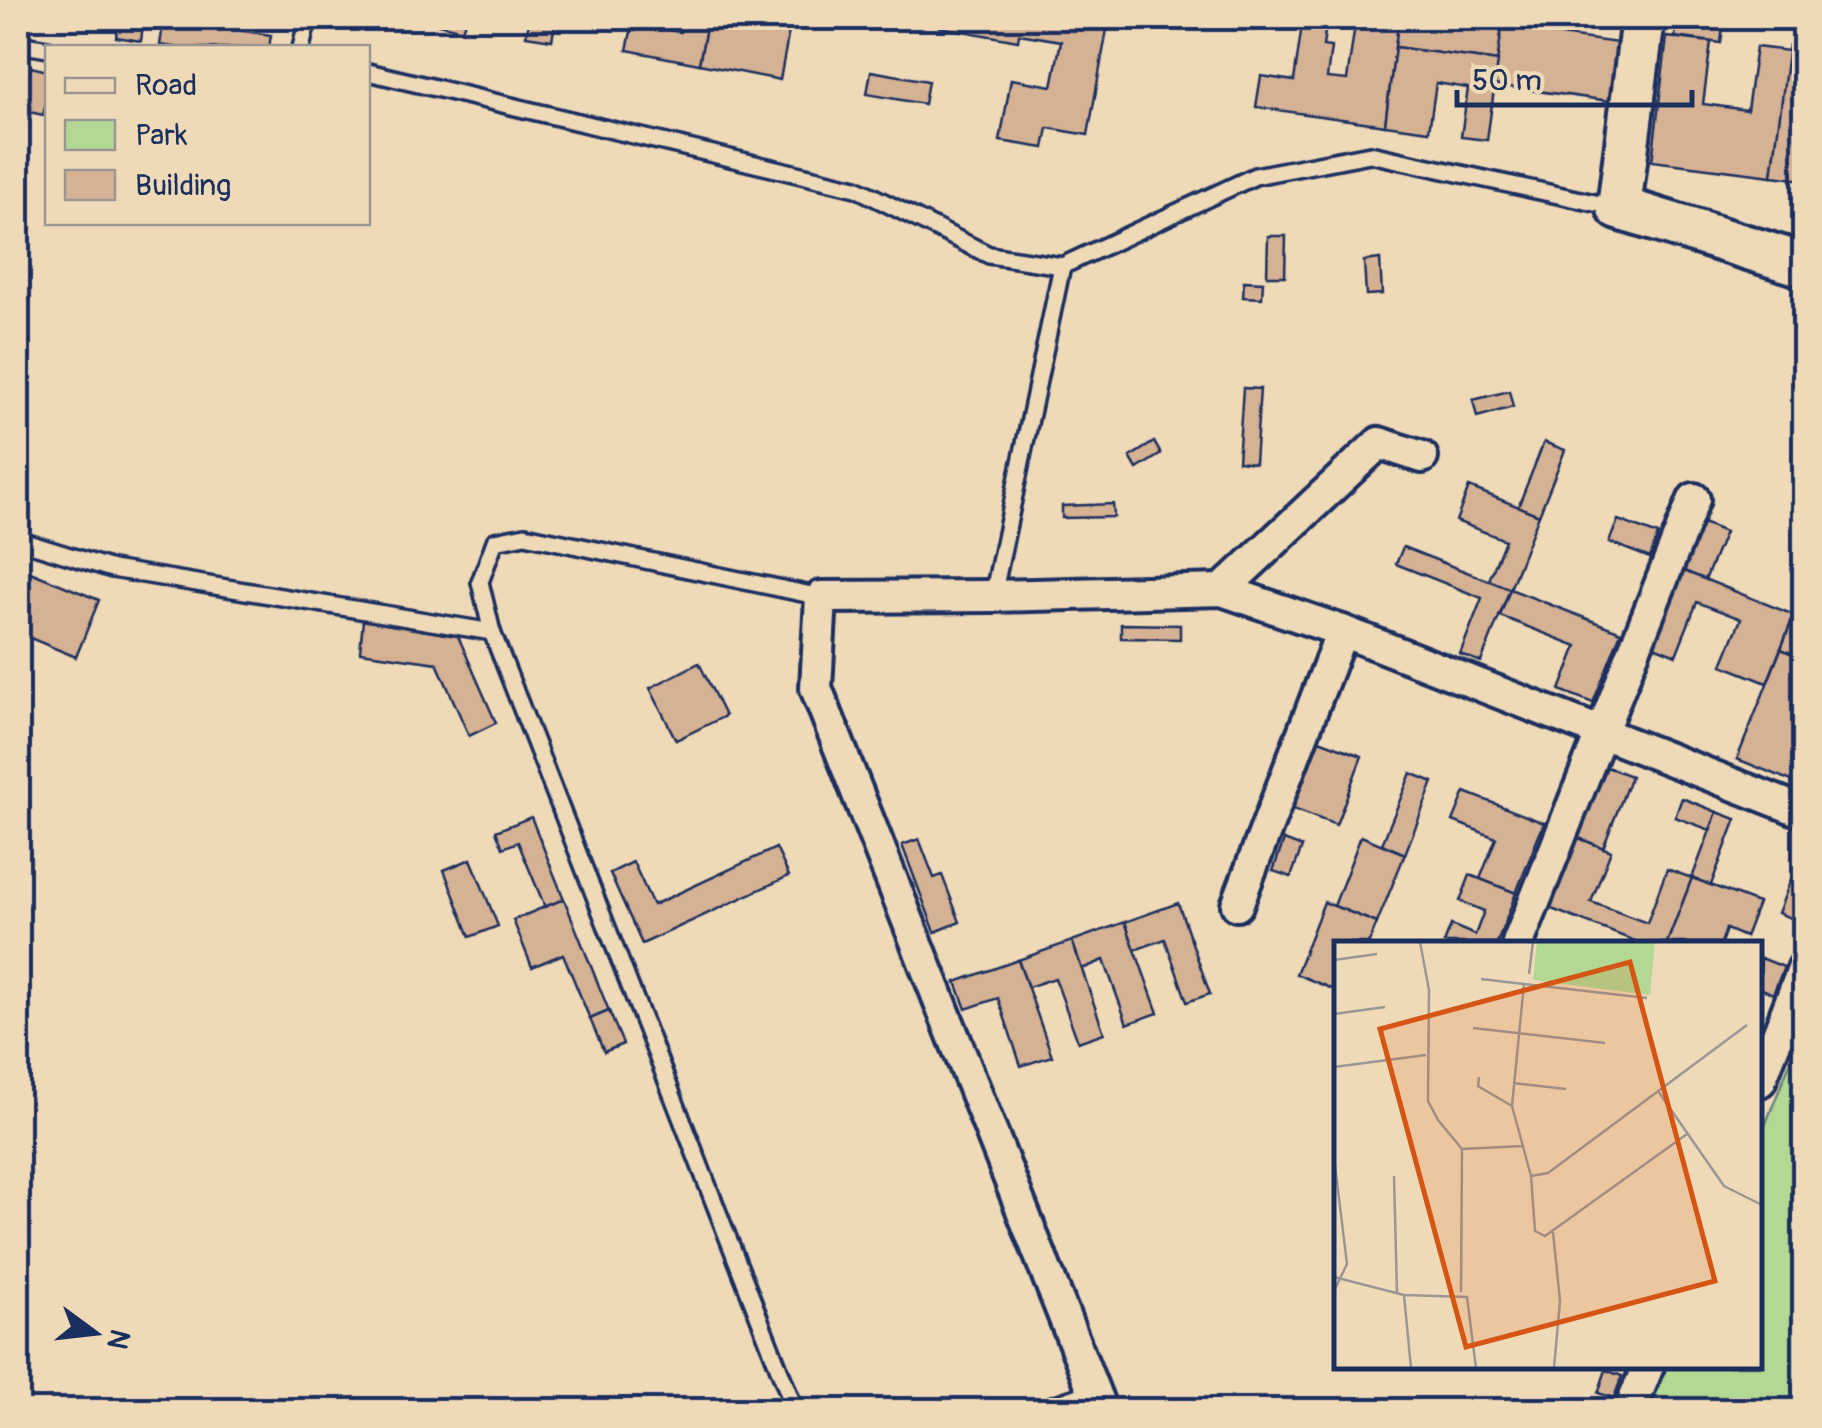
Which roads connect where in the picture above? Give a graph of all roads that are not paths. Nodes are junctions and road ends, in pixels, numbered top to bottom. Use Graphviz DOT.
graph roads {
  1 [pos="308,18"];
  2 [pos="1644,18"];
  3 [pos="18,44"];
  4 [pos="303,45"];
  5 [pos="45,48"];
  6 [pos="370,72"];
  7 [pos="1619,208"];
  8 [pos="1062,266"];
  9 [pos="1804,266"];
  10 [pos="1422,456"];
  11 [pos="1694,499"];
  12 [pos="18,540"];
  13 [pos="1222,590"];
  14 [pos="993,596"];
  15 [pos="821,597"];
  16 [pos="1342,631"];
  17 [pos="492,632"];
  18 [pos="1601,732"];
  19 [pos="1804,812"];
  20 [pos="1237,904"];
  21 [pos="1519,941"];
  22 [pos="1804,967"];
  23 [pos="1762,1076"];
  24 [pos="1647,1368"];
  25 [pos="1098,1401"];
  26 [pos="795,1410"];
  27 [pos="1038,1410"];
  28 [pos="1630,1410"];
  1 -- 4 [label="lane"];
  2 -- 7 [label="street"];
  3 -- 5 [label="lane"];
  6 -- 8 [label="lane"];
  7 -- 8 [label="lane"];
  7 -- 9 [label="street"];
  8 -- 14 [label="lane"];
  10 -- 13 [label="street"];
  11 -- 18 [label="street"];
  12 -- 17 [label="lane"];
  13 -- 14 [label="street"];
  13 -- 16 [label="street"];
  14 -- 15 [label="street"];
  15 -- 17 [label="lane"];
  15 -- 25 [label="street"];
  16 -- 18 [label="street"];
  16 -- 20 [label="street"];
  17 -- 26 [label="lane"];
  18 -- 19 [label="street"];
  18 -- 21 [label="street"];
  22 -- 23 [label="street"];
  24 -- 28 [label="street"];
  25 -- 27 [label="lane"];
}
